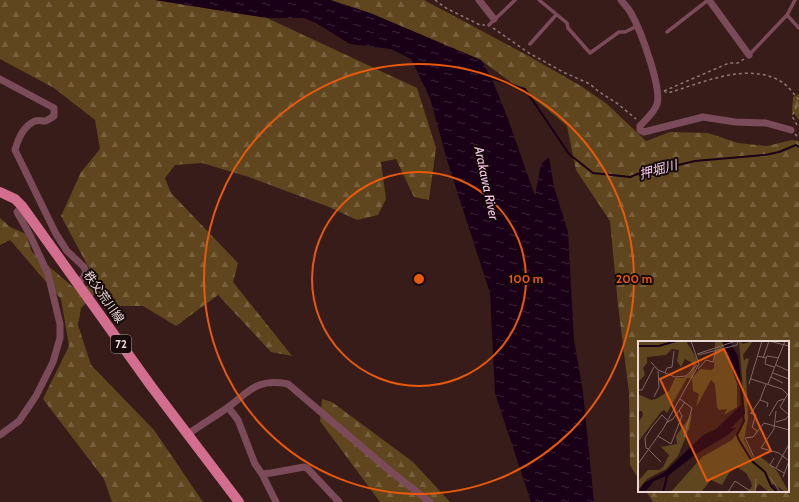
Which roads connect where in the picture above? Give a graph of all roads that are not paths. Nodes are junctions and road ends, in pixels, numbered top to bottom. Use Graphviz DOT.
graph roads {
  1 [pos="479,0"];
  2 [pos="515,0"];
  3 [pos="539,0"];
  4 [pos="622,0"];
  5 [pos="709,0"];
  6 [pos="795,0"];
  7 [pos="556,15"];
  8 [pos="787,15"];
  9 [pos="492,22"];
  10 [pos="637,26"];
  11 [pos="799,28"];
  12 [pos="667,32"];
  13 [pos="530,44"];
  14 [pos="749,55"];
  15 [pos="0,79"];
  16 [pos="791,130"];
  17 [pos="0,192"];
  18 [pos="22,206"];
  19 [pos="78,283"];
  20 [pos="228,407"];
  21 [pos="188,434"];
  22 [pos="0,435"];
  23 [pos="262,474"];
  24 [pos="239,502"];
  25 [pos="276,502"];
  26 [pos="339,502"];
  27 [pos="430,502"];
  1 -- 9 [label="street"];
  2 -- 9 [label="lane"];
  3 -- 7 [label="lane"];
  4 -- 10 [label="street"];
  5 -- 12 [label="lane"];
  5 -- 14 [label="street"];
  6 -- 8 [label="lane"];
  7 -- 10 [label="lane"];
  7 -- 13 [label="lane"];
  8 -- 11 [label="lane"];
  8 -- 14 [label="lane"];
  10 -- 16 [label="street"];
  15 -- 19 [label="street"];
  17 -- 18 [label="main road, 秩父荒川線 / 72"];
  18 -- 19 [label="main road, 秩父荒川線 / 72"];
  18 -- 22 [label="street"];
  19 -- 21 [label="main road, 秩父荒川線 / 72"];
  20 -- 21 [label="street"];
  20 -- 23 [label="street"];
  20 -- 27 [label="street"];
  21 -- 24 [label="main road, 秩父荒川線 / 72"];
  23 -- 25 [label="street"];
  23 -- 26 [label="street"];
}
